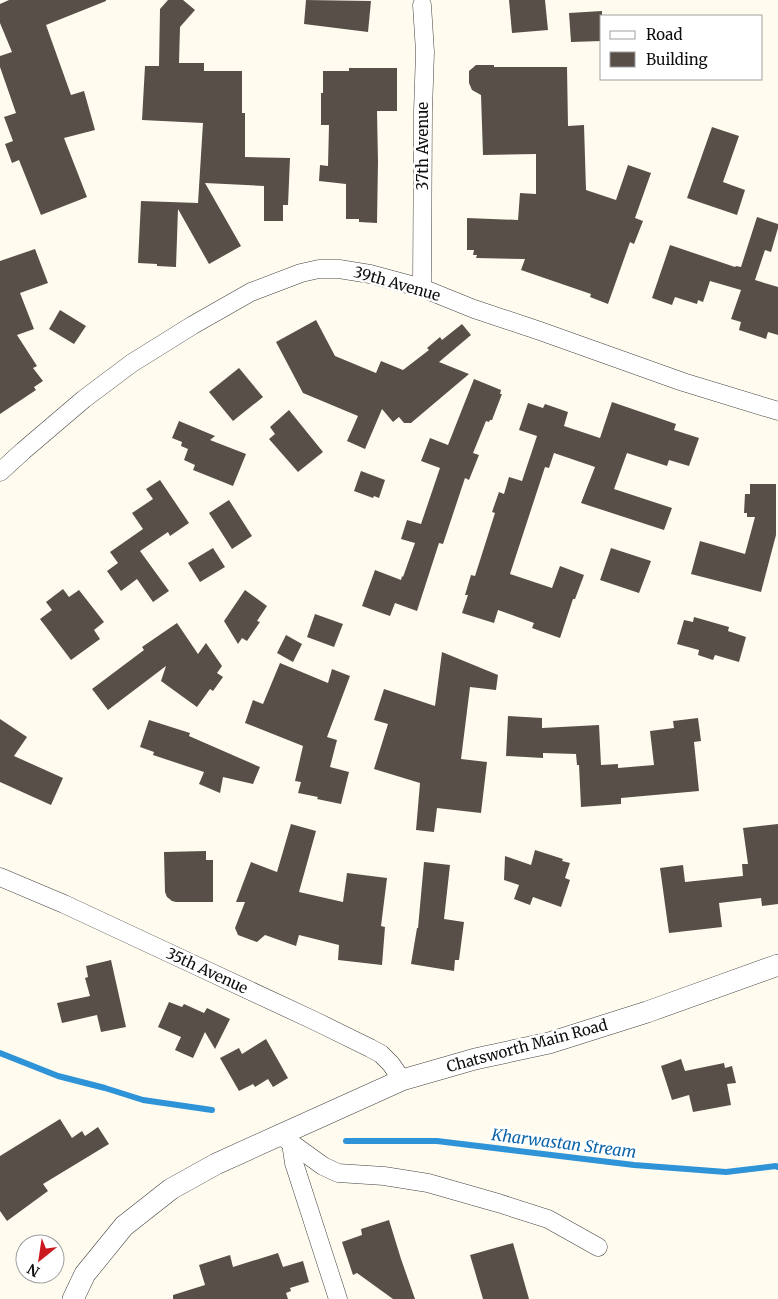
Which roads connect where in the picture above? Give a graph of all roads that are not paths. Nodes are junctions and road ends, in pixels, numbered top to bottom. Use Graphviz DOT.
graph roads {
  1 [pos="422,5"];
  2 [pos="422,288"];
  3 [pos="778,411"];
  4 [pos="0,472"];
  5 [pos="0,877"];
  6 [pos="778,965"];
  7 [pos="402,1080"];
  8 [pos="285,1139"];
  9 [pos="598,1248"];
  10 [pos="73,1299"];
  11 [pos="338,1299"];
  1 -- 2 [label="street, 37th Avenue"];
  2 -- 3 [label="street, 39th Avenue"];
  2 -- 4 [label="street, 39th Avenue"];
  5 -- 7 [label="street, 35th Avenue"];
  6 -- 7 [label="street, Chatsworth Main Road"];
  7 -- 8 [label="street, Chatsworth Main Road"];
  8 -- 9 [label="street"];
  8 -- 10 [label="street, Chatsworth Main Road"];
  8 -- 11 [label="street"];
}
